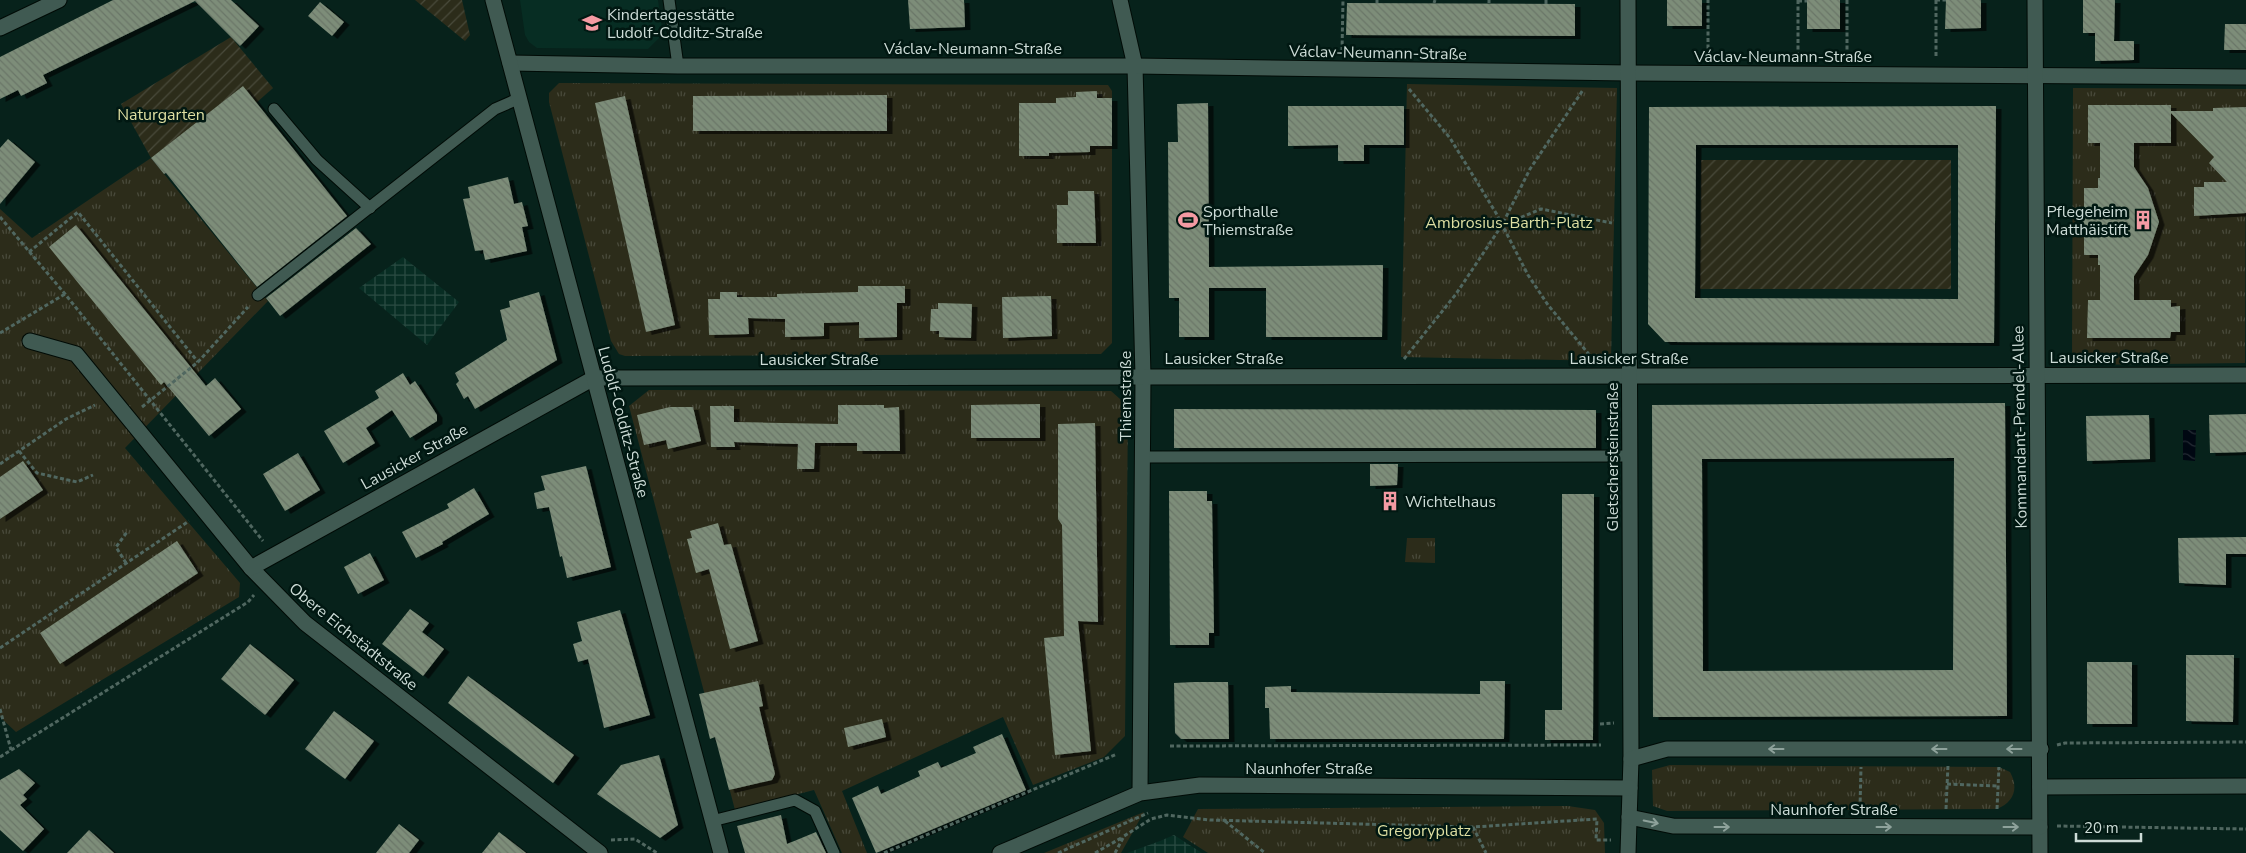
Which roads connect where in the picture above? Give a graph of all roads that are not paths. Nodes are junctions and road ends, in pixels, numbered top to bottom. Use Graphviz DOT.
graph roads {
  1 [pos="59,0"];
  2 [pos="493,0"];
  3 [pos="668,0"];
  4 [pos="1120,0"];
  5 [pos="1628,0"];
  6 [pos="2035,0"];
  7 [pos="0,28"];
  8 [pos="510,63"];
  9 [pos="678,66"];
  10 [pos="1135,66"];
  11 [pos="1628,73"];
  12 [pos="2036,75"];
  13 [pos="2246,77"];
  14 [pos="520,98"];
  15 [pos="274,108"];
  16 [pos="370,208"];
  17 [pos="258,295"];
  18 [pos="30,341"];
  19 [pos="2036,374"];
  20 [pos="1630,375"];
  21 [pos="2246,375"];
  22 [pos="1144,376"];
  23 [pos="594,378"];
  24 [pos="1630,456"];
  25 [pos="1143,457"];
  26 [pos="250,568"];
  27 [pos="2041,749"];
  28 [pos="1631,759"];
  29 [pos="2246,786"];
  30 [pos="2040,787"];
  31 [pos="1630,788"];
  32 [pos="1140,793"];
  33 [pos="1629,817"];
  34 [pos="712,821"];
  35 [pos="2040,827"];
  36 [pos="600,853"];
  37 [pos="721,853"];
  38 [pos="834,853"];
  39 [pos="1000,853"];
  40 [pos="1628,853"];
  41 [pos="2040,853"];
  1 -- 7 [label="street"];
  2 -- 8 [label="street, Ludolf-Colditz-Straße"];
  3 -- 9 [label="lane"];
  4 -- 10 [label="street, Thiemstraße"];
  5 -- 11 [label="street, Gletschersteinstraße"];
  6 -- 12 [label="street, Kommandant-Prendel-Allee"];
  8 -- 9 [label="street, Václav-Neumann-Straße"];
  8 -- 14 [label="street, Ludolf-Colditz-Straße"];
  9 -- 10 [label="street, Václav-Neumann-Straße"];
  10 -- 11 [label="street, Václav-Neumann-Straße"];
  10 -- 22 [label="street, Thiemstraße"];
  11 -- 12 [label="street, Václav-Neumann-Straße"];
  11 -- 20 [label="street, Gletschersteinstraße"];
  12 -- 13 [label="street, Václav-Neumann-Straße"];
  12 -- 19 [label="street, Kommandant-Prendel-Allee"];
  14 -- 16 [label="lane"];
  14 -- 23 [label="street, Ludolf-Colditz-Straße"];
  15 -- 16 [label="lane"];
  16 -- 17 [label="lane"];
  18 -- 26 [label="street, Obere Eichstädtstraße"];
  19 -- 20 [label="street, Lausicker Straße"];
  19 -- 21 [label="street, Lausicker Straße"];
  19 -- 27 [label="street, Kommandant-Prendel-Allee"];
  20 -- 22 [label="street, Lausicker Straße"];
  20 -- 24 [label="street, Gletschersteinstraße"];
  22 -- 23 [label="street, Lausicker Straße"];
  22 -- 25 [label="street, Thiemstraße"];
  23 -- 26 [label="street, Lausicker Straße"];
  23 -- 34 [label="street, Ludolf-Colditz-Straße"];
  24 -- 25 [label="lane"];
  24 -- 28 [label="street, Gletschersteinstraße"];
  25 -- 32 [label="street, Thiemstraße"];
  26 -- 36 [label="street, Obere Eichstädtstraße"];
  27 -- 28 [label="street, one-way"];
  27 -- 30 [label="street, Kommandant-Prendel-Allee"];
  28 -- 31 [label="street, Gletschersteinstraße"];
  29 -- 30 [label="street"];
  30 -- 35 [label="street, Kommandant-Prendel-Allee"];
  31 -- 32 [label="street, Naunhofer Straße"];
  31 -- 33 [label="street, Gletschersteinstraße"];
  32 -- 39 [label="street, Naunhofer Straße"];
  33 -- 35 [label="street, Naunhofer Straße, one-way"];
  33 -- 40 [label="street, Gletschersteinstraße"];
  34 -- 37 [label="street, Ludolf-Colditz-Straße"];
  34 -- 38 [label="lane"];
  35 -- 41 [label="street, Kommandant-Prendel-Allee"];
}
